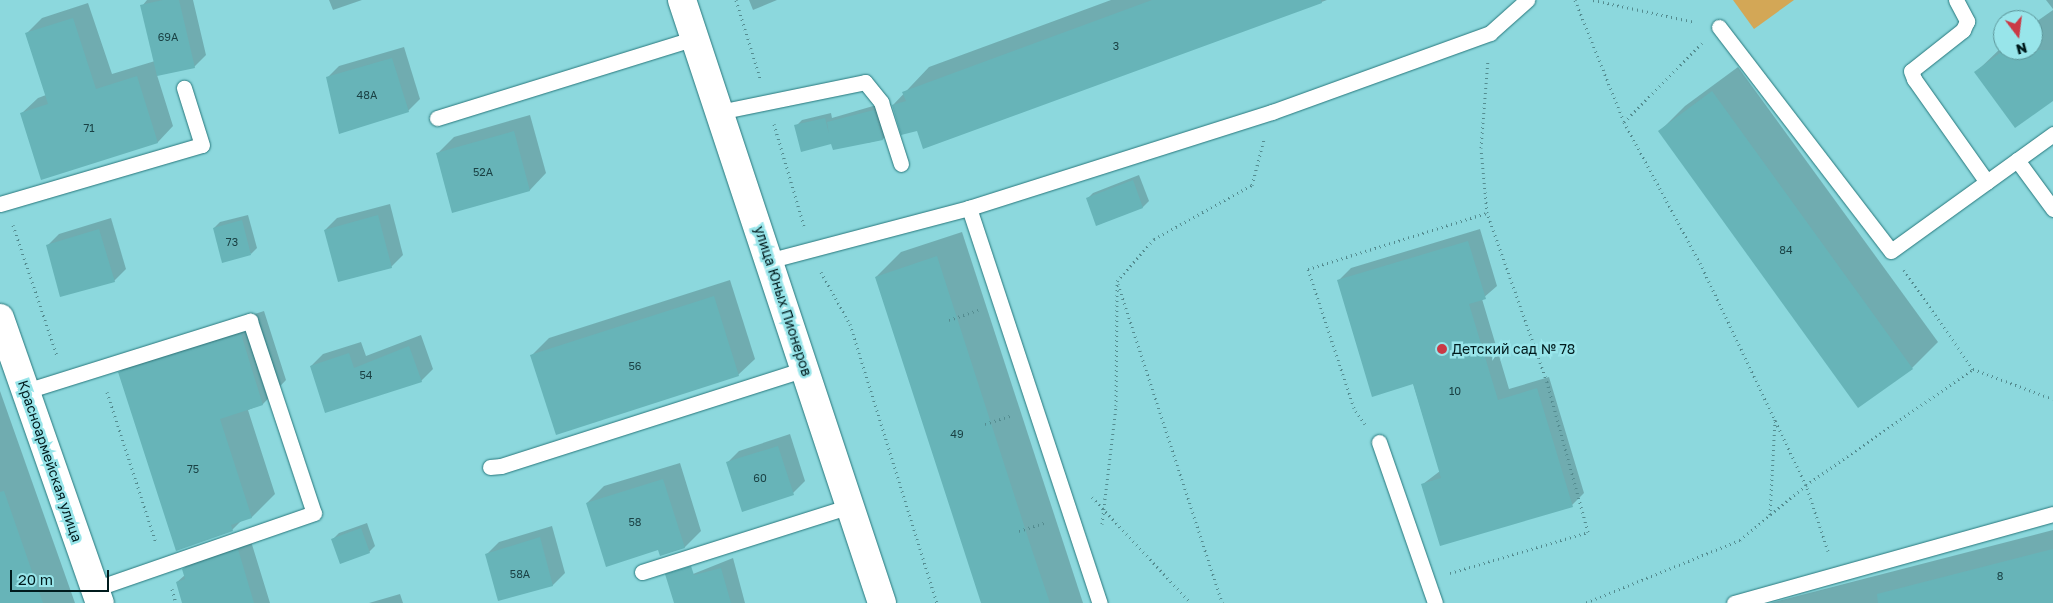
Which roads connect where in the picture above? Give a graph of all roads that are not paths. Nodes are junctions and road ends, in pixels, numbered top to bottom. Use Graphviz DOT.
graph roads {
  1 [pos="682,0"];
  2 [pos="1527,0"];
  3 [pos="1956,0"];
  4 [pos="1719,27"];
  5 [pos="695,38"];
  6 [pos="184,88"];
  7 [pos="719,112"];
  8 [pos="437,118"];
  9 [pos="2053,134"];
  10 [pos="2018,160"];
  11 [pos="901,164"];
  12 [pos="1987,182"];
  13 [pos="3,203"];
  14 [pos="969,208"];
  15 [pos="2053,209"];
  16 [pos="771,260"];
  17 [pos="0,318"];
  18 [pos="805,369"];
  19 [pos="26,391"];
  20 [pos="1379,442"];
  21 [pos="490,466"];
  22 [pos="850,506"];
  23 [pos="2053,514"];
  24 [pos="642,572"];
  25 [pos="98,596"];
  26 [pos="882,603"];
  27 [pos="1100,603"];
  28 [pos="1435,603"];
  29 [pos="1734,603"];
  1 -- 5 [label="street, улица Юных Пионеров"];
  2 -- 14 [label="lane"];
  3 -- 12 [label="lane"];
  4 -- 12 [label="lane"];
  5 -- 7 [label="street, улица Юных Пионеров"];
  5 -- 8 [label="lane"];
  6 -- 13 [label="lane"];
  7 -- 11 [label="lane"];
  7 -- 16 [label="street, улица Юных Пионеров"];
  9 -- 10 [label="lane"];
  10 -- 12 [label="lane"];
  10 -- 15 [label="lane"];
  14 -- 16 [label="lane"];
  14 -- 27 [label="lane"];
  16 -- 18 [label="street, улица Юных Пионеров"];
  17 -- 19 [label="street, Красноармейская улица"];
  18 -- 21 [label="lane"];
  18 -- 22 [label="street, улица Юных Пионеров"];
  19 -- 25 [label="street, Красноармейская улица"];
  19 -- 25 [label="lane"];
  20 -- 28 [label="lane"];
  22 -- 24 [label="lane"];
  22 -- 26 [label="street, улица Юных Пионеров"];
  23 -- 29 [label="lane"];
}
